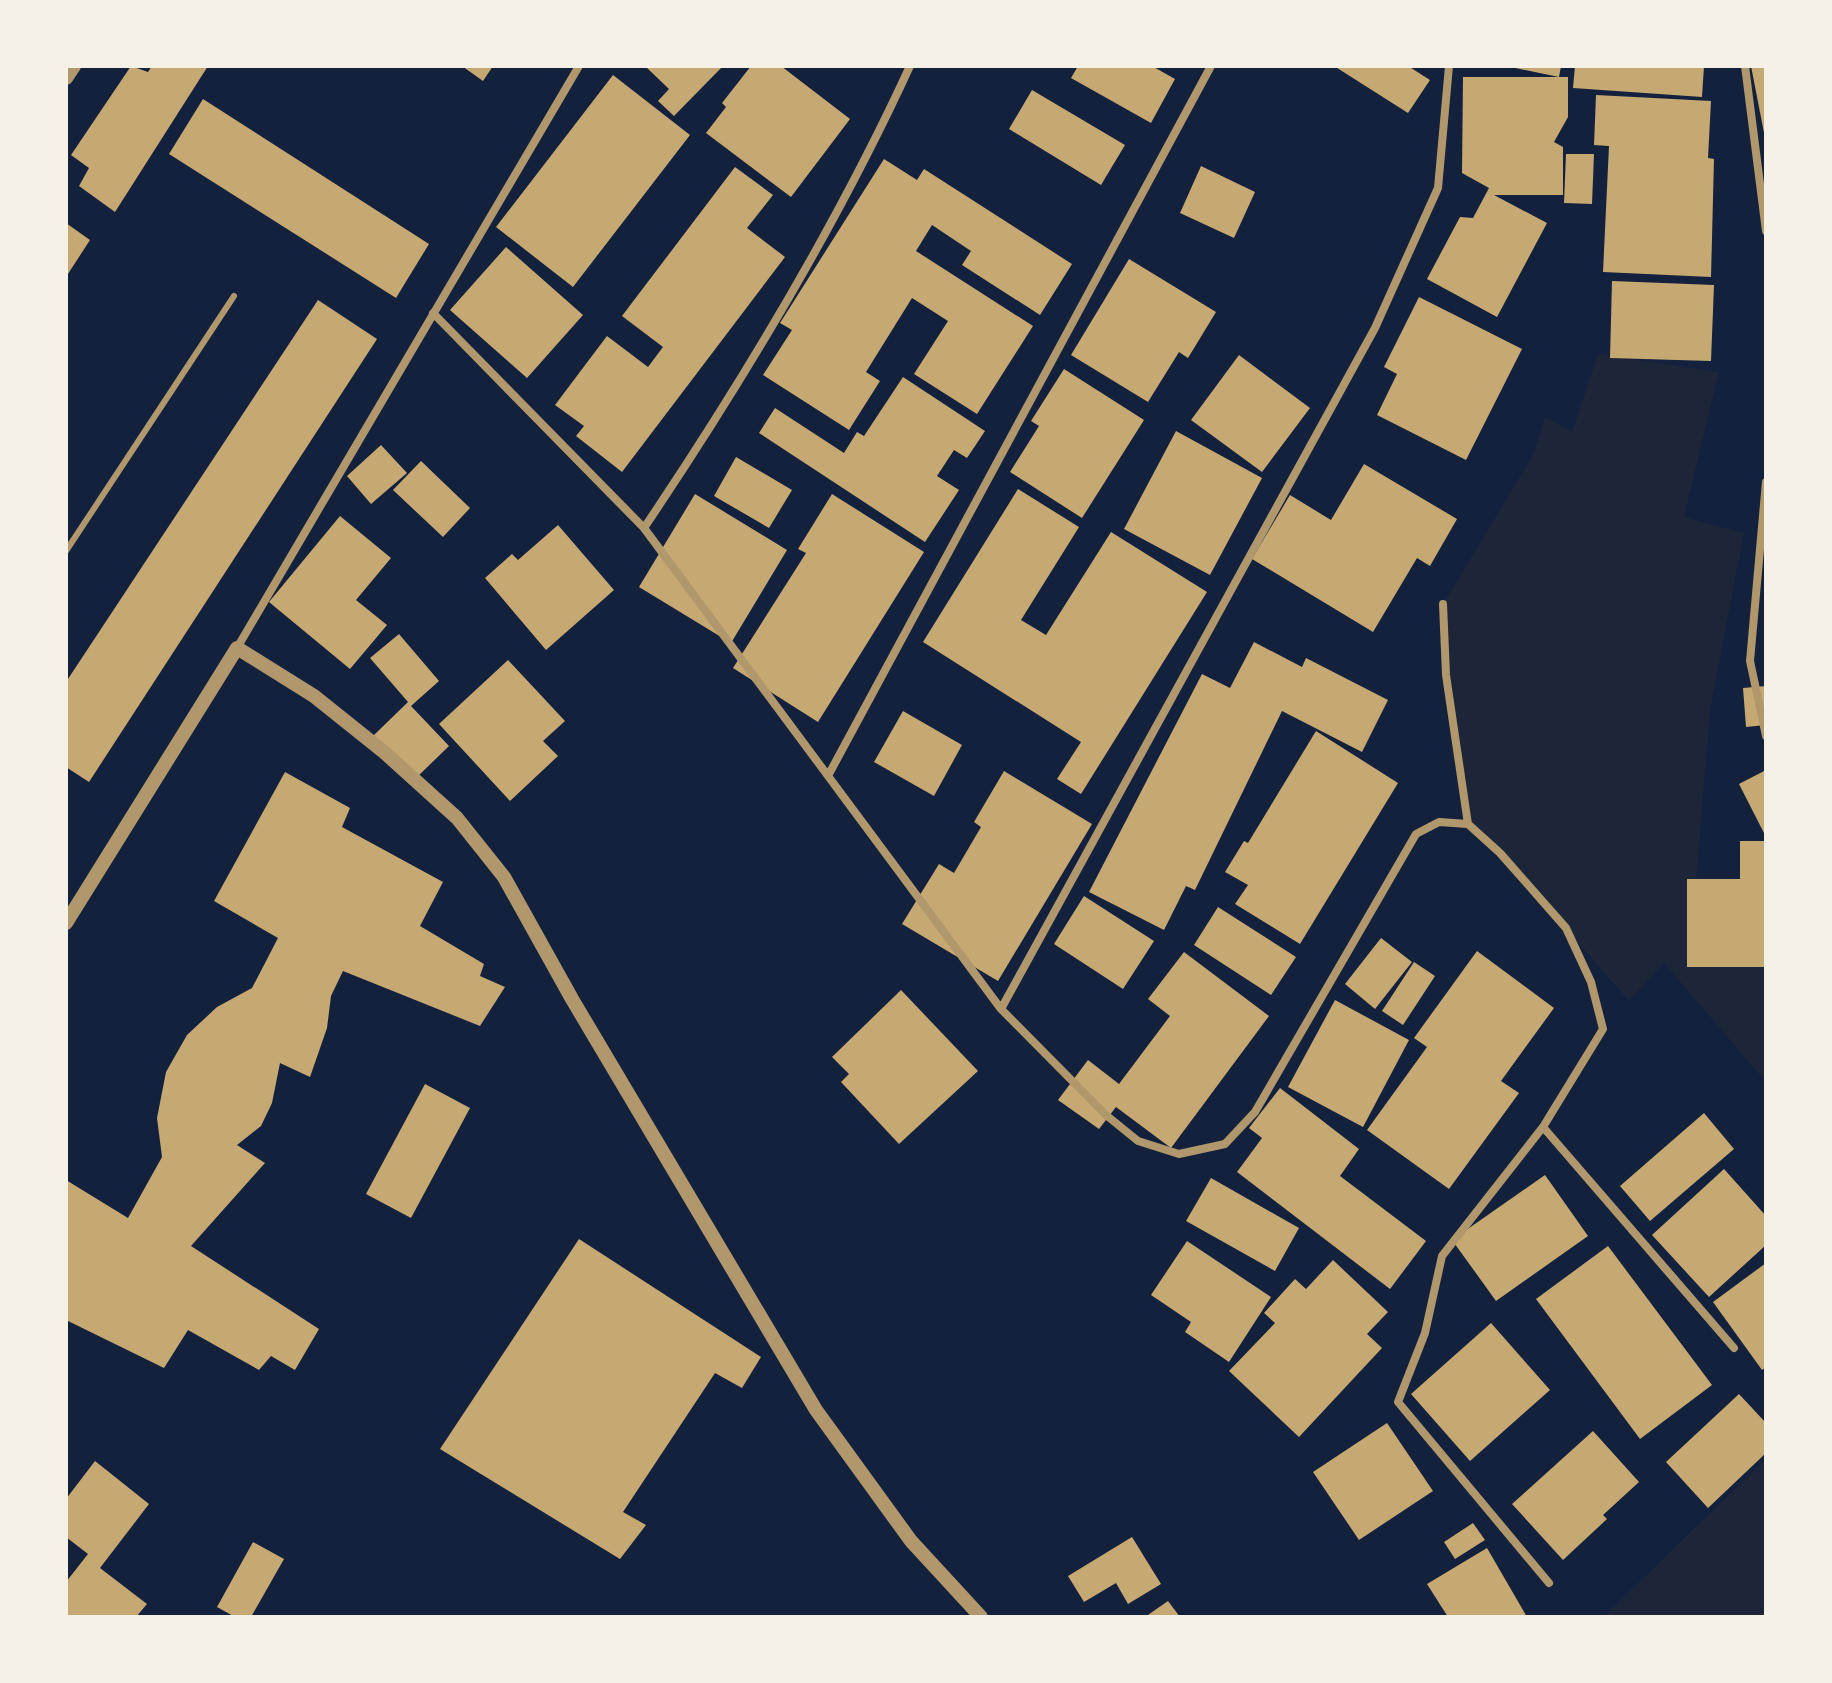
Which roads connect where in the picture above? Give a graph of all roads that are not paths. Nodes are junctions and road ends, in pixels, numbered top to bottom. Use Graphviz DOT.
graph roads {
  1 [pos="74,66"];
  2 [pos="579,66"];
  3 [pos="910,66"];
  4 [pos="1211,66"];
  5 [pos="1449,66"];
  6 [pos="1745,66"];
  7 [pos="66,78"];
  8 [pos="1766,231"];
  9 [pos="234,296"];
  10 [pos="433,313"];
  11 [pos="1766,482"];
  12 [pos="644,528"];
  13 [pos="66,551"];
  14 [pos="1443,604"];
  15 [pos="237,648"];
  16 [pos="1766,736"];
  17 [pos="829,774"];
  18 [pos="1468,824"];
  19 [pos="66,923"];
  20 [pos="1001,1009"];
  21 [pos="1543,1127"];
  22 [pos="1734,1348"];
  23 [pos="1549,1583"];
  24 [pos="981,1617"];
  1 -- 7 [label="street"];
  2 -- 10 [label="street"];
  3 -- 12 [label="street"];
  4 -- 17 [label="street"];
  5 -- 20 [label="street"];
  6 -- 8 [label="street"];
  9 -- 13 [label="lane"];
  10 -- 12 [label="street"];
  10 -- 15 [label="street"];
  11 -- 16 [label="street"];
  12 -- 17 [label="street"];
  14 -- 18 [label="street"];
  15 -- 19 [label="street"];
  15 -- 24 [label="street"];
  17 -- 20 [label="street"];
  18 -- 20 [label="street"];
  18 -- 21 [label="street"];
  21 -- 22 [label="street"];
  21 -- 23 [label="street"];
}
